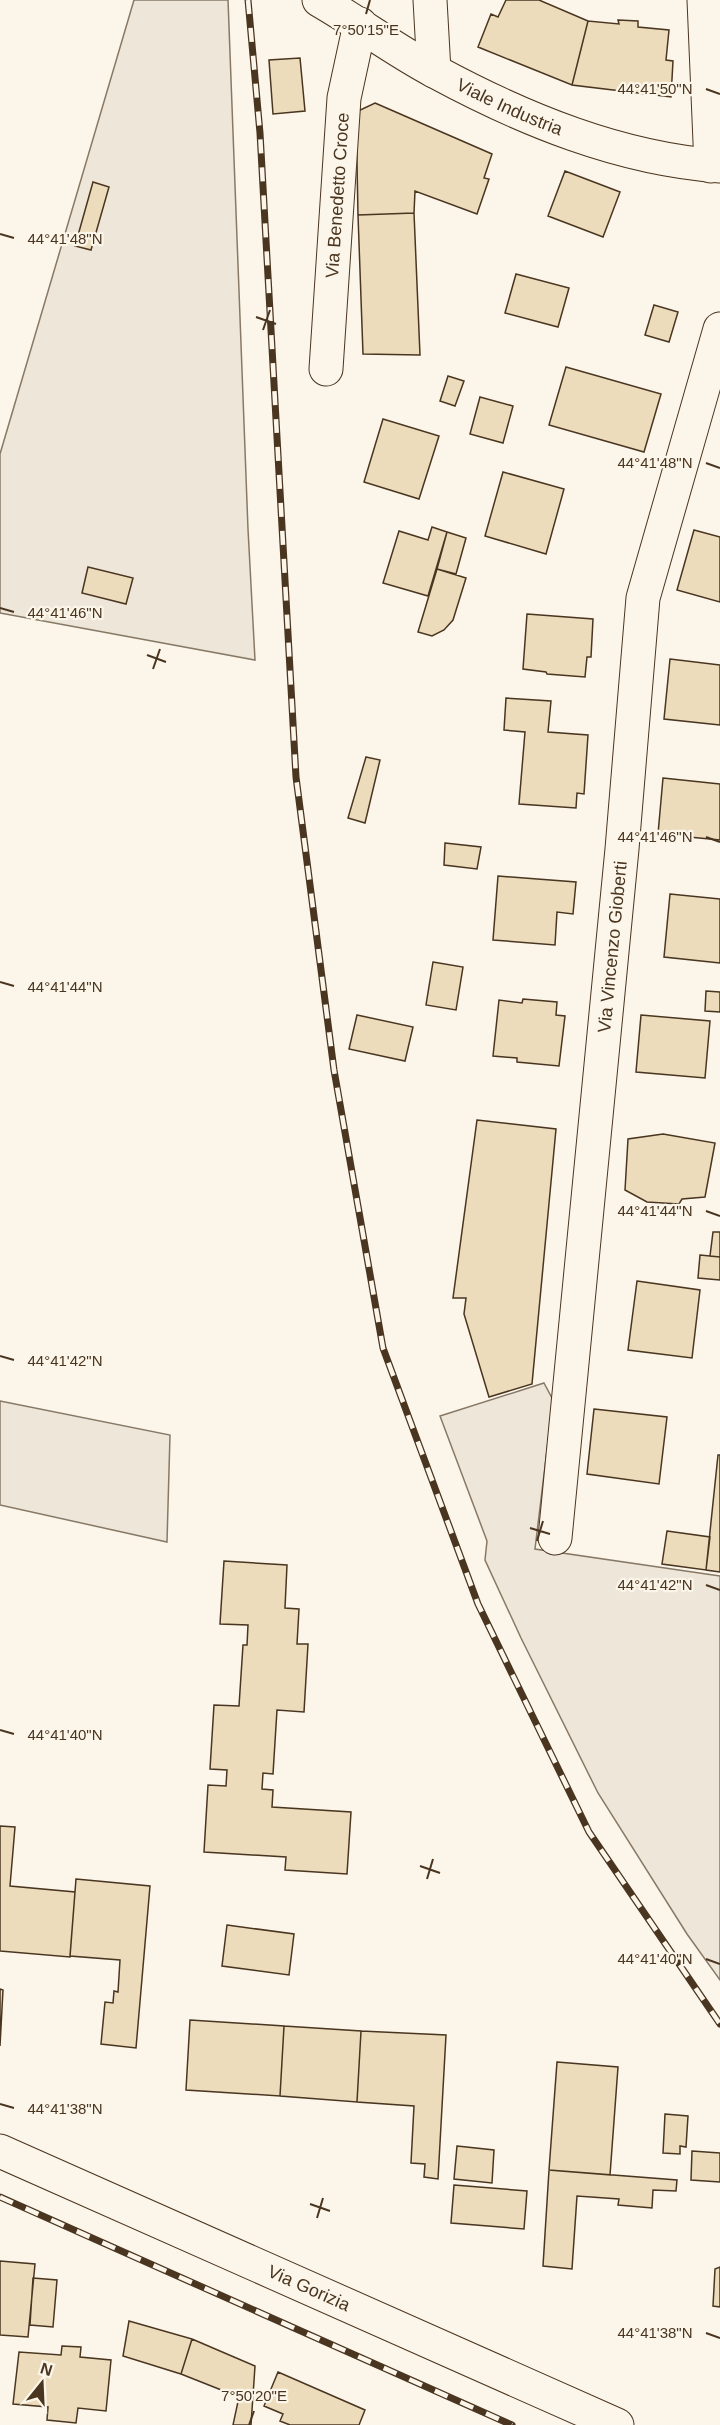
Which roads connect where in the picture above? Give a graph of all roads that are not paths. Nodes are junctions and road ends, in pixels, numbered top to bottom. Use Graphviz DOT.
graph roads {
  1 [pos="320,0"];
  2 [pos="430,0"];
  3 [pos="704,0"];
  4 [pos="360,24"];
  5 [pos="434,71"];
  6 [pos="716,166"];
  7 [pos="720,329"];
  8 [pos="326,369"];
  9 [pos="555,1538"];
  10 [pos="0,2151"];
  11 [pos="617,2425"];
  1 -- 4 [label="street, Viale Industria"];
  2 -- 5 [label="street"];
  3 -- 6 [label="street"];
  4 -- 5 [label="street, Viale Industria"];
  4 -- 8 [label="street, Via Benedetto Croce"];
  5 -- 6 [label="street, Viale Industria"];
  7 -- 9 [label="street, Via Vincenzo Gioberti"];
  10 -- 11 [label="street, Via Gorizia"];
}
